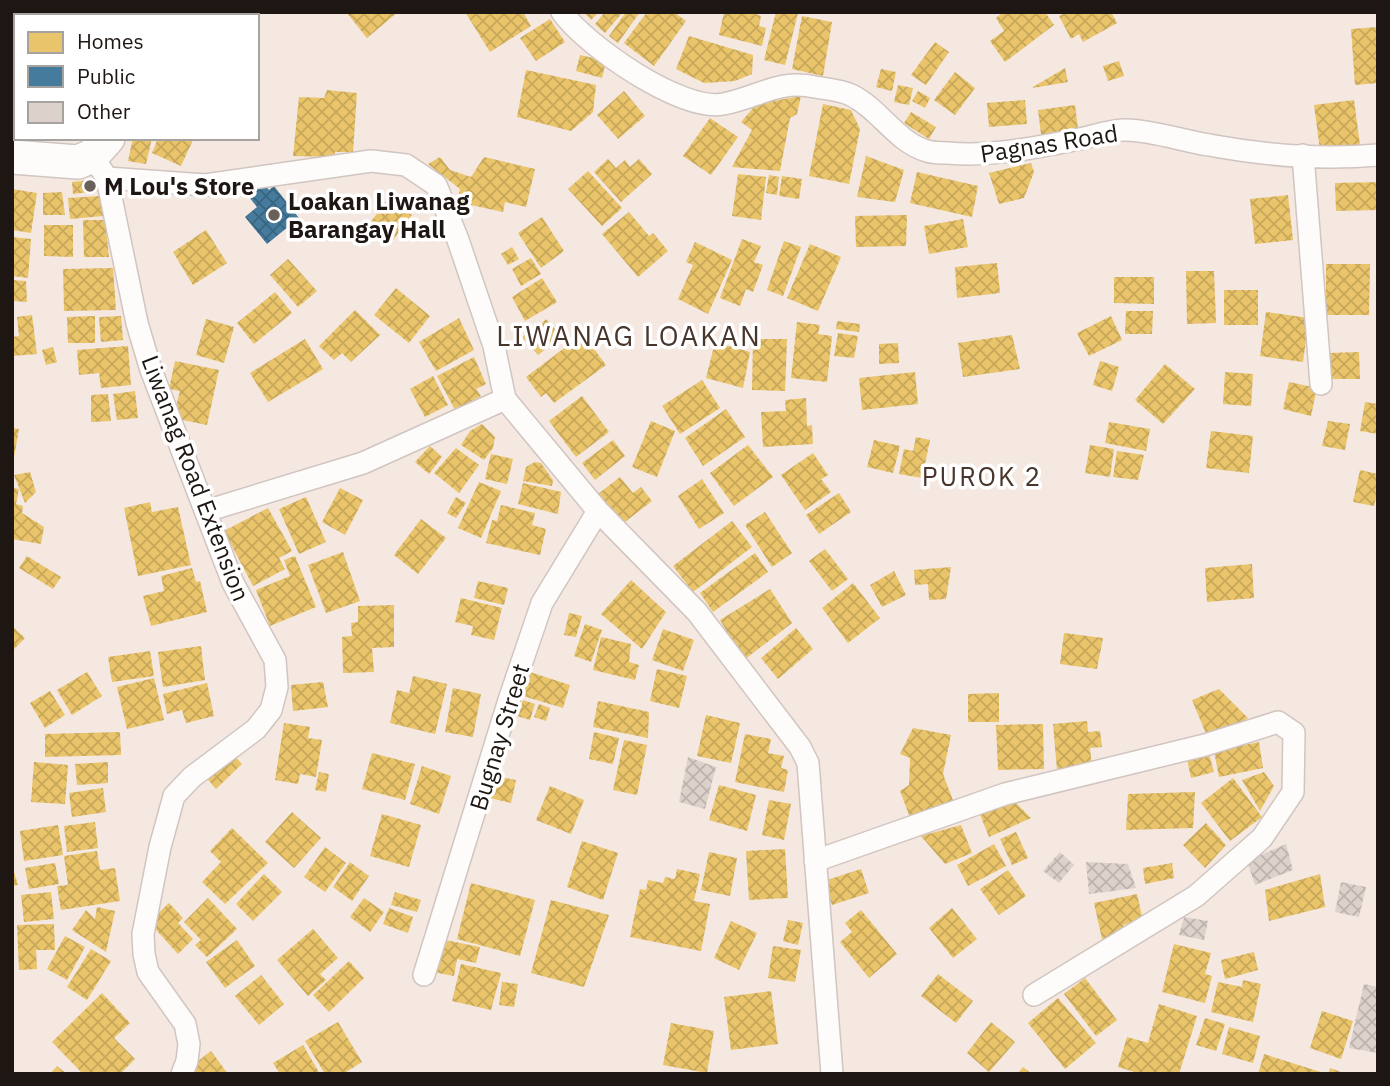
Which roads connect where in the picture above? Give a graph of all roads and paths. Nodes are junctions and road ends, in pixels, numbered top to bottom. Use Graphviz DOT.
graph roads {
  1 [pos="562,12"];
  2 [pos="1303,155"];
  3 [pos="1378,155"];
  4 [pos="102,157"];
  5 [pos="18,158"];
  6 [pos="1321,384"];
  7 [pos="505,399"];
  8 [pos="598,510"];
  9 [pos="206,511"];
  10 [pos="815,861"];
  11 [pos="425,975"];
  12 [pos="1034,995"];
  13 [pos="182,1074"];
  14 [pos="832,1074"];
  1 -- 2 [label="street, Pagnas Road"];
  2 -- 3 [label="street, Pagnas Road"];
  2 -- 6 [label="street"];
  4 -- 5 [label="main road"];
  4 -- 7 [label="street"];
  4 -- 9 [label="street, Liwanag Road Extension"];
  7 -- 8 [label="street"];
  7 -- 9 [label="street"];
  8 -- 10 [label="street"];
  8 -- 11 [label="street, Bugnay Street"];
  9 -- 13 [label="street, Liwanag Road Extension"];
  10 -- 12 [label="street"];
  10 -- 14 [label="street"];
}
